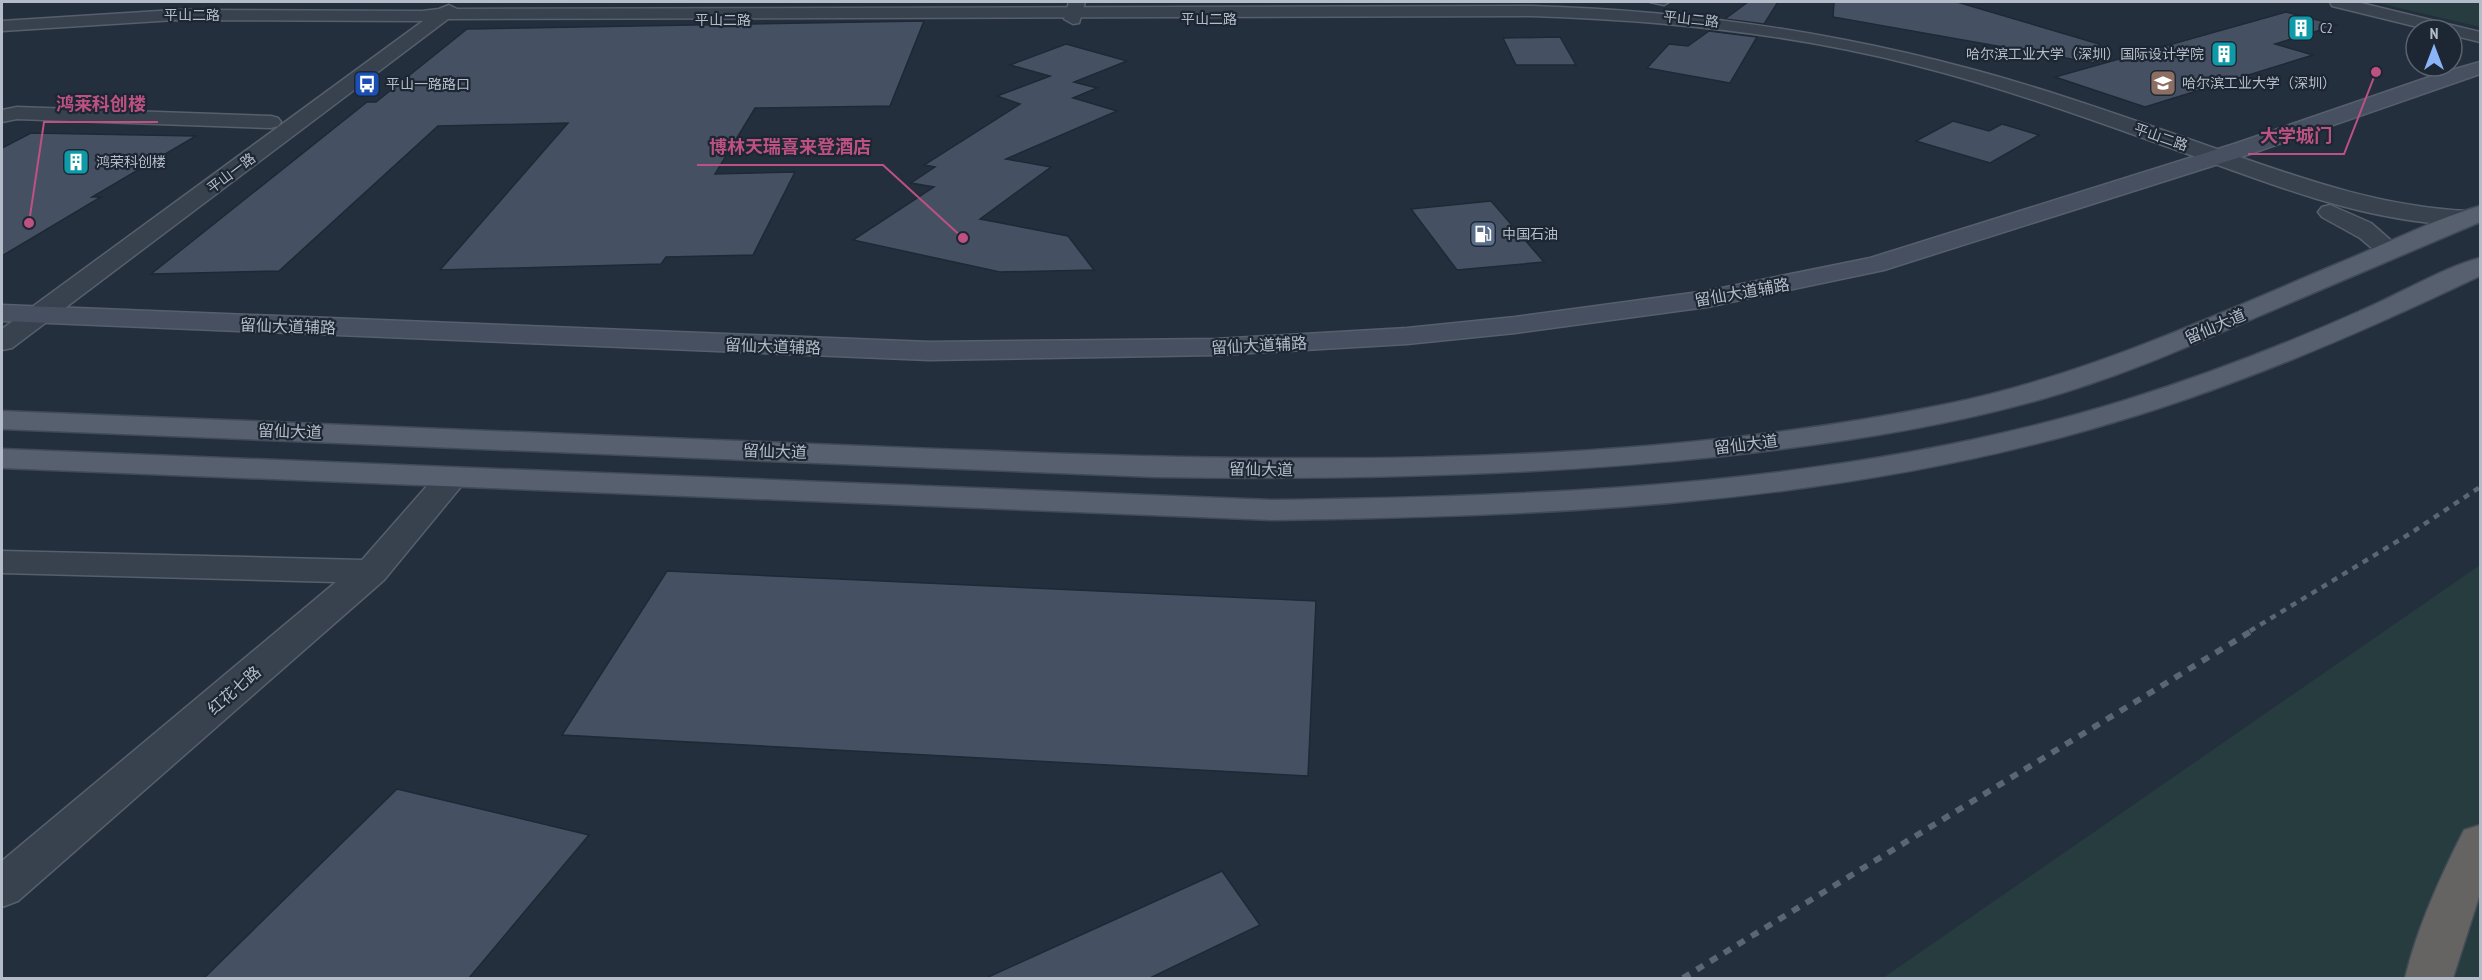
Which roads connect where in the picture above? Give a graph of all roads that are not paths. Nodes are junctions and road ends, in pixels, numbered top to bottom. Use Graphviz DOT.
graph roads {
  1 [pos="2332,3"];
  2 [pos="439,11"];
  3 [pos="1075,11"];
  4 [pos="2404,23"];
  5 [pos="2,26"];
  6 [pos="2481,36"];
  7 [pos="2464,38"];
  8 [pos="2481,43"];
  9 [pos="2481,58"];
  10 [pos="2464,62"];
  11 [pos="2481,68"];
  12 [pos="2413,78"];
  13 [pos="2,116"];
  14 [pos="271,122"];
  15 [pos="2198,157"];
  16 [pos="2474,215"];
  17 [pos="2390,251"];
  18 [pos="2481,266"];
  19 [pos="61,298"];
  20 [pos="12,308"];
  21 [pos="2,342"];
  22 [pos="2,420"];
  23 [pos="2,459"];
  24 [pos="452,477"];
  25 [pos="2,562"];
  26 [pos="371,572"];
  27 [pos="2481,843"];
  28 [pos="2,888"];
  29 [pos="2429,978"];
  1 -- 4 [label="street"];
  1 -- 6 [label="street"];
  2 -- 3 [label="street, 平山二路"];
  2 -- 5 [label="street, 平山二路"];
  2 -- 14 [label="street, 平山一路"];
  2 -- 19 [label="street, 平山一路"];
  3 -- 15 [label="street, 平山二路"];
  7 -- 8 [label="street"];
  9 -- 10 [label="main road"];
  11 -- 15 [label="main road, 留仙大道辅路"];
  12 -- 15 [label="main road, 留仙大道辅路"];
  13 -- 14 [label="street"];
  14 -- 20 [label="street, 平山一路"];
  15 -- 16 [label="street, 平山二路"];
  15 -- 17 [label="street, 平山二路"];
  15 -- 19 [label="main road, 留仙大道辅路"];
  15 -- 20 [label="main road, 留仙大道辅路"];
  16 -- 17 [label="main road, 留仙大道"];
  17 -- 22 [label="main road, 留仙大道"];
  18 -- 24 [label="main road"];
  19 -- 20 [label="street, 平山一路"];
  20 -- 21 [label="street, 平山一路"];
  23 -- 24 [label="main road"];
  24 -- 26 [label="street, 红花七路"];
  25 -- 26 [label="street"];
  26 -- 28 [label="street, 红花七路"];
  27 -- 29 [label="highway"];
}
